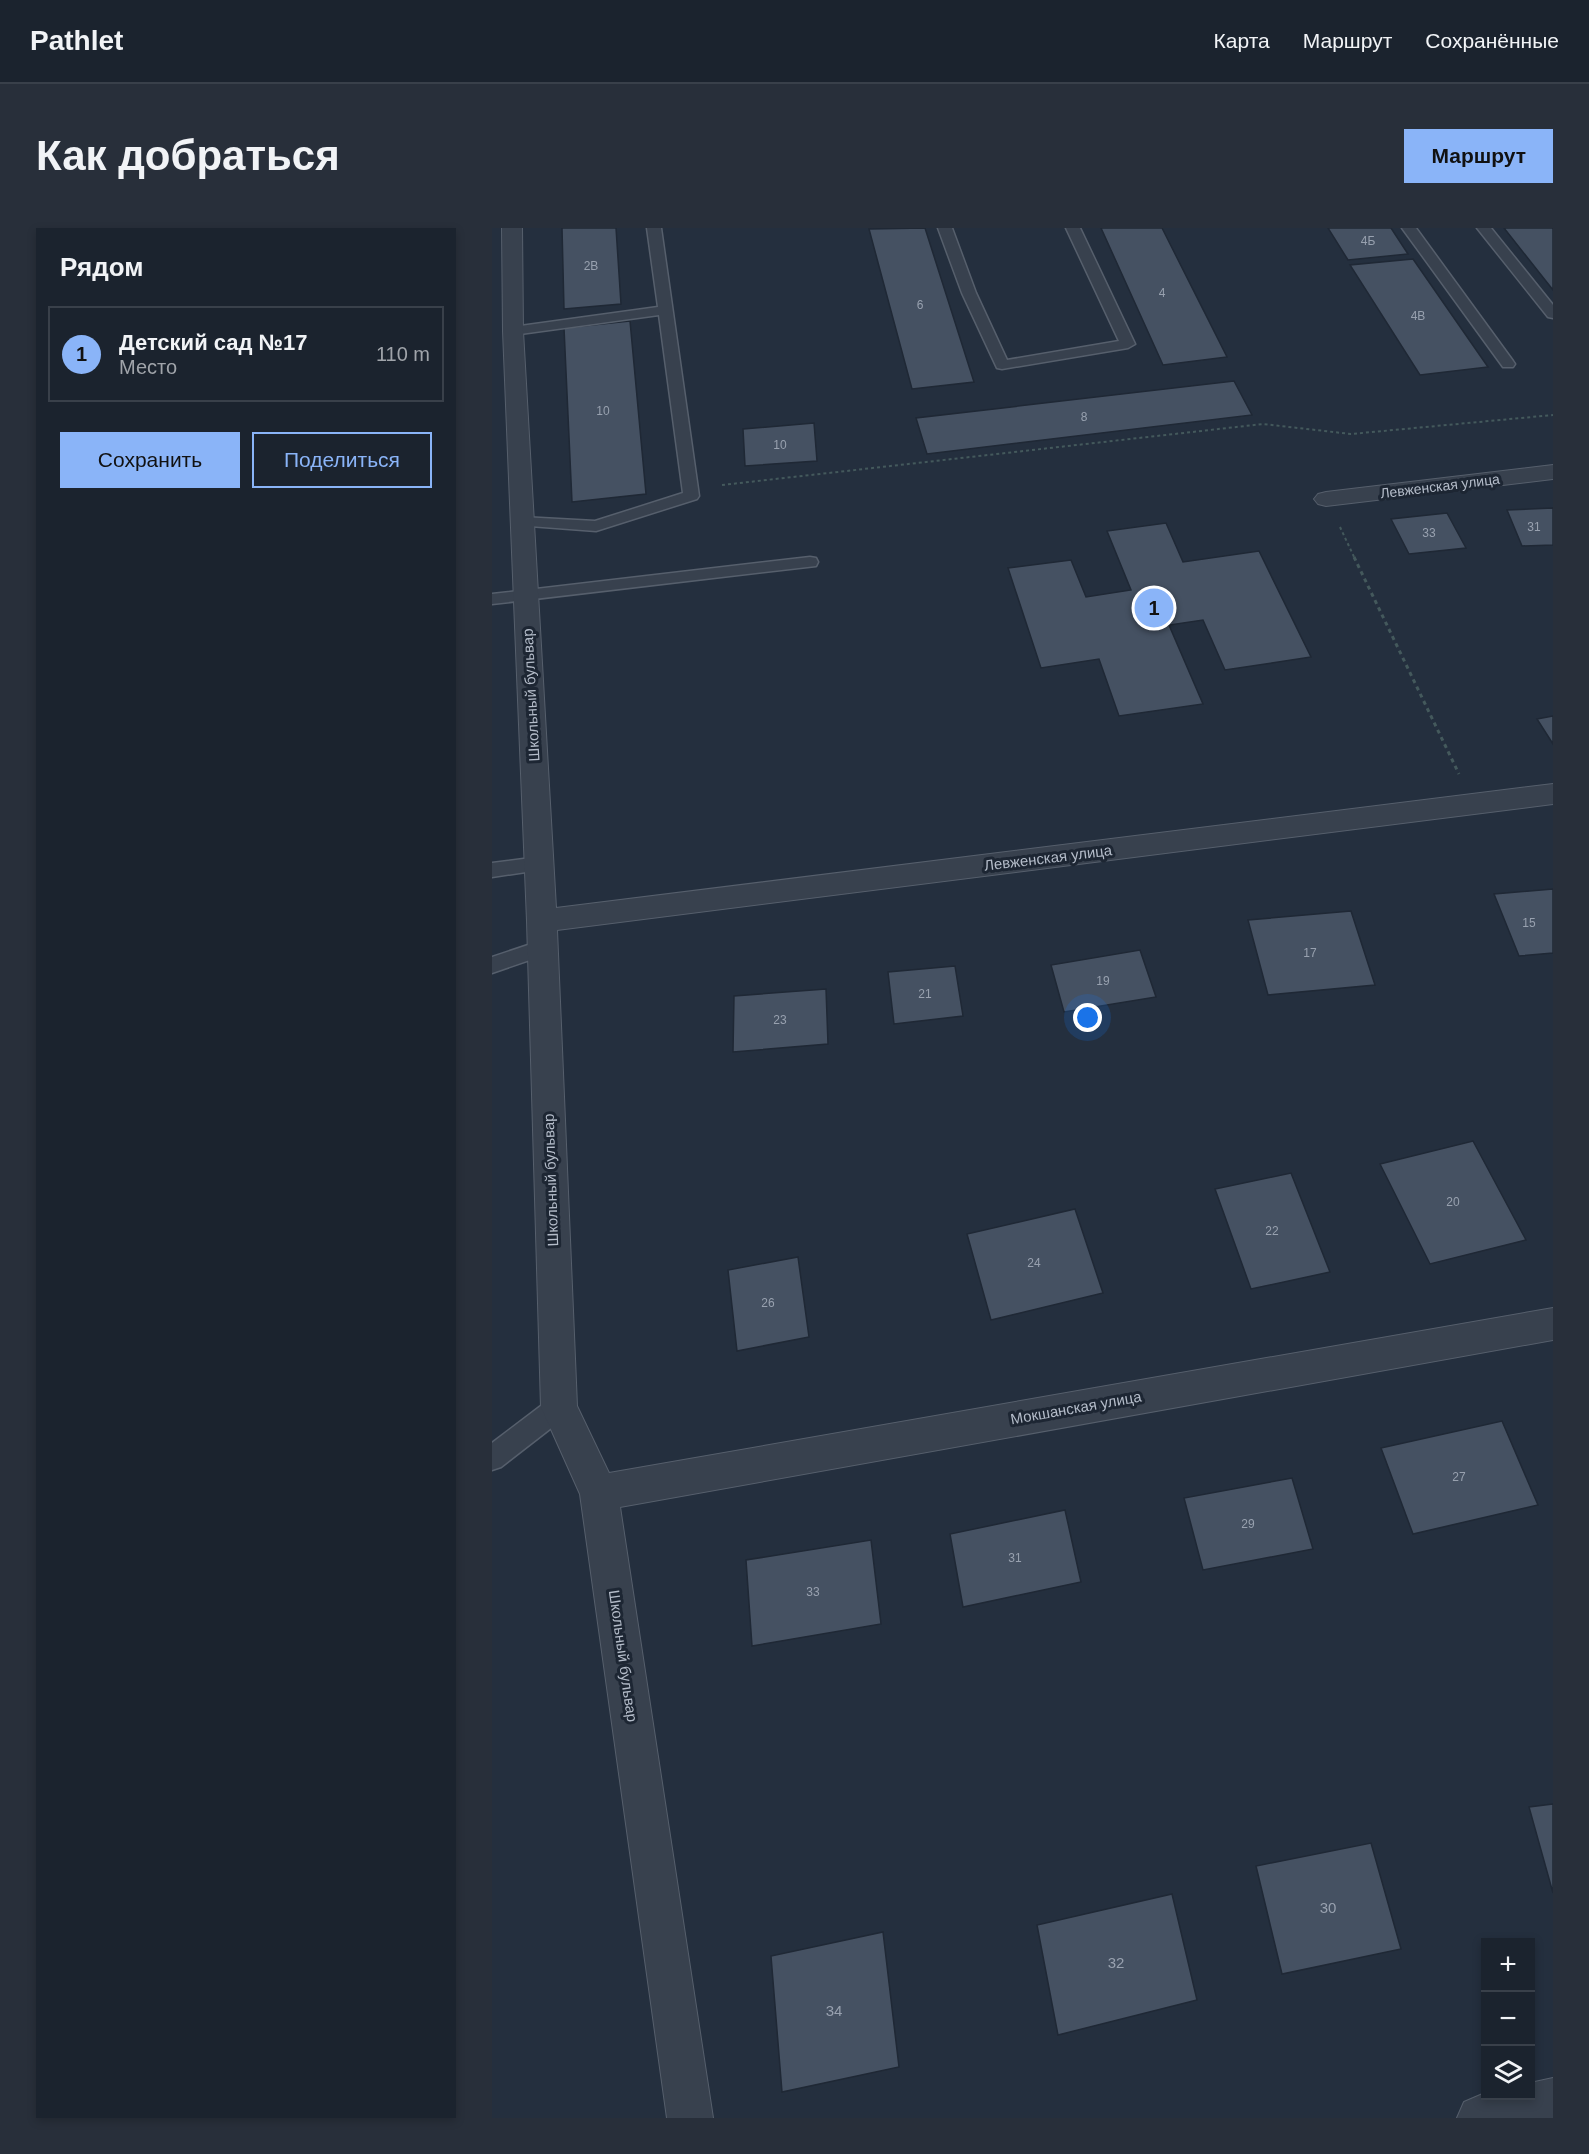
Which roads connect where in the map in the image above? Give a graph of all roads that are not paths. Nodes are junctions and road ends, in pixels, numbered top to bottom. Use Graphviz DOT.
graph roads {
  1 [pos="513,228"];
  2 [pos="654,228"];
  3 [pos="945,228"];
  4 [pos="1074,228"];
  5 [pos="1408,228"];
  6 [pos="1484,228"];
  7 [pos="665,310"];
  8 [pos="1553,314"];
  9 [pos="513,331"];
  10 [pos="1508,364"];
  11 [pos="1553,472"];
  12 [pos="1326,499"];
  13 [pos="522,522"];
  14 [pos="810,562"];
  15 [pos="526,595"];
  16 [pos="492,599"];
  17 [pos="1553,794"];
  18 [pos="539,864"];
  19 [pos="492,870"];
  20 [pos="542,934"];
  21 [pos="492,965"];
  22 [pos="1553,1324"];
  23 [pos="559,1407"];
  24 [pos="492,1458"];
  25 [pos="599,1493"];
  26 [pos="1553,2101"];
  27 [pos="690,2118"];
  28 [pos="1480,2118"];
  1 -- 9 [label="street, Школьный бульвар"];
  2 -- 7 [label="lane"];
  3 -- 4 [label="lane"];
  5 -- 10 [label="lane"];
  6 -- 8 [label="lane"];
  7 -- 9 [label="lane"];
  7 -- 13 [label="lane"];
  9 -- 13 [label="street, Школьный бульвар"];
  11 -- 12 [label="street, Левженская улица"];
  13 -- 15 [label="street, Школьный бульвар"];
  14 -- 15 [label="lane"];
  15 -- 16 [label="lane"];
  15 -- 18 [label="street, Школьный бульвар"];
  17 -- 20 [label="street, Левженская улица"];
  18 -- 19 [label="lane"];
  18 -- 20 [label="street, Школьный бульвар"];
  20 -- 21 [label="lane"];
  20 -- 23 [label="street, Школьный бульвар"];
  22 -- 25 [label="street, Мокшанская улица"];
  23 -- 24 [label="lane"];
  23 -- 25 [label="street, Школьный бульвар"];
  25 -- 27 [label="street, Школьный бульвар"];
  26 -- 28 [label="street"];
}
